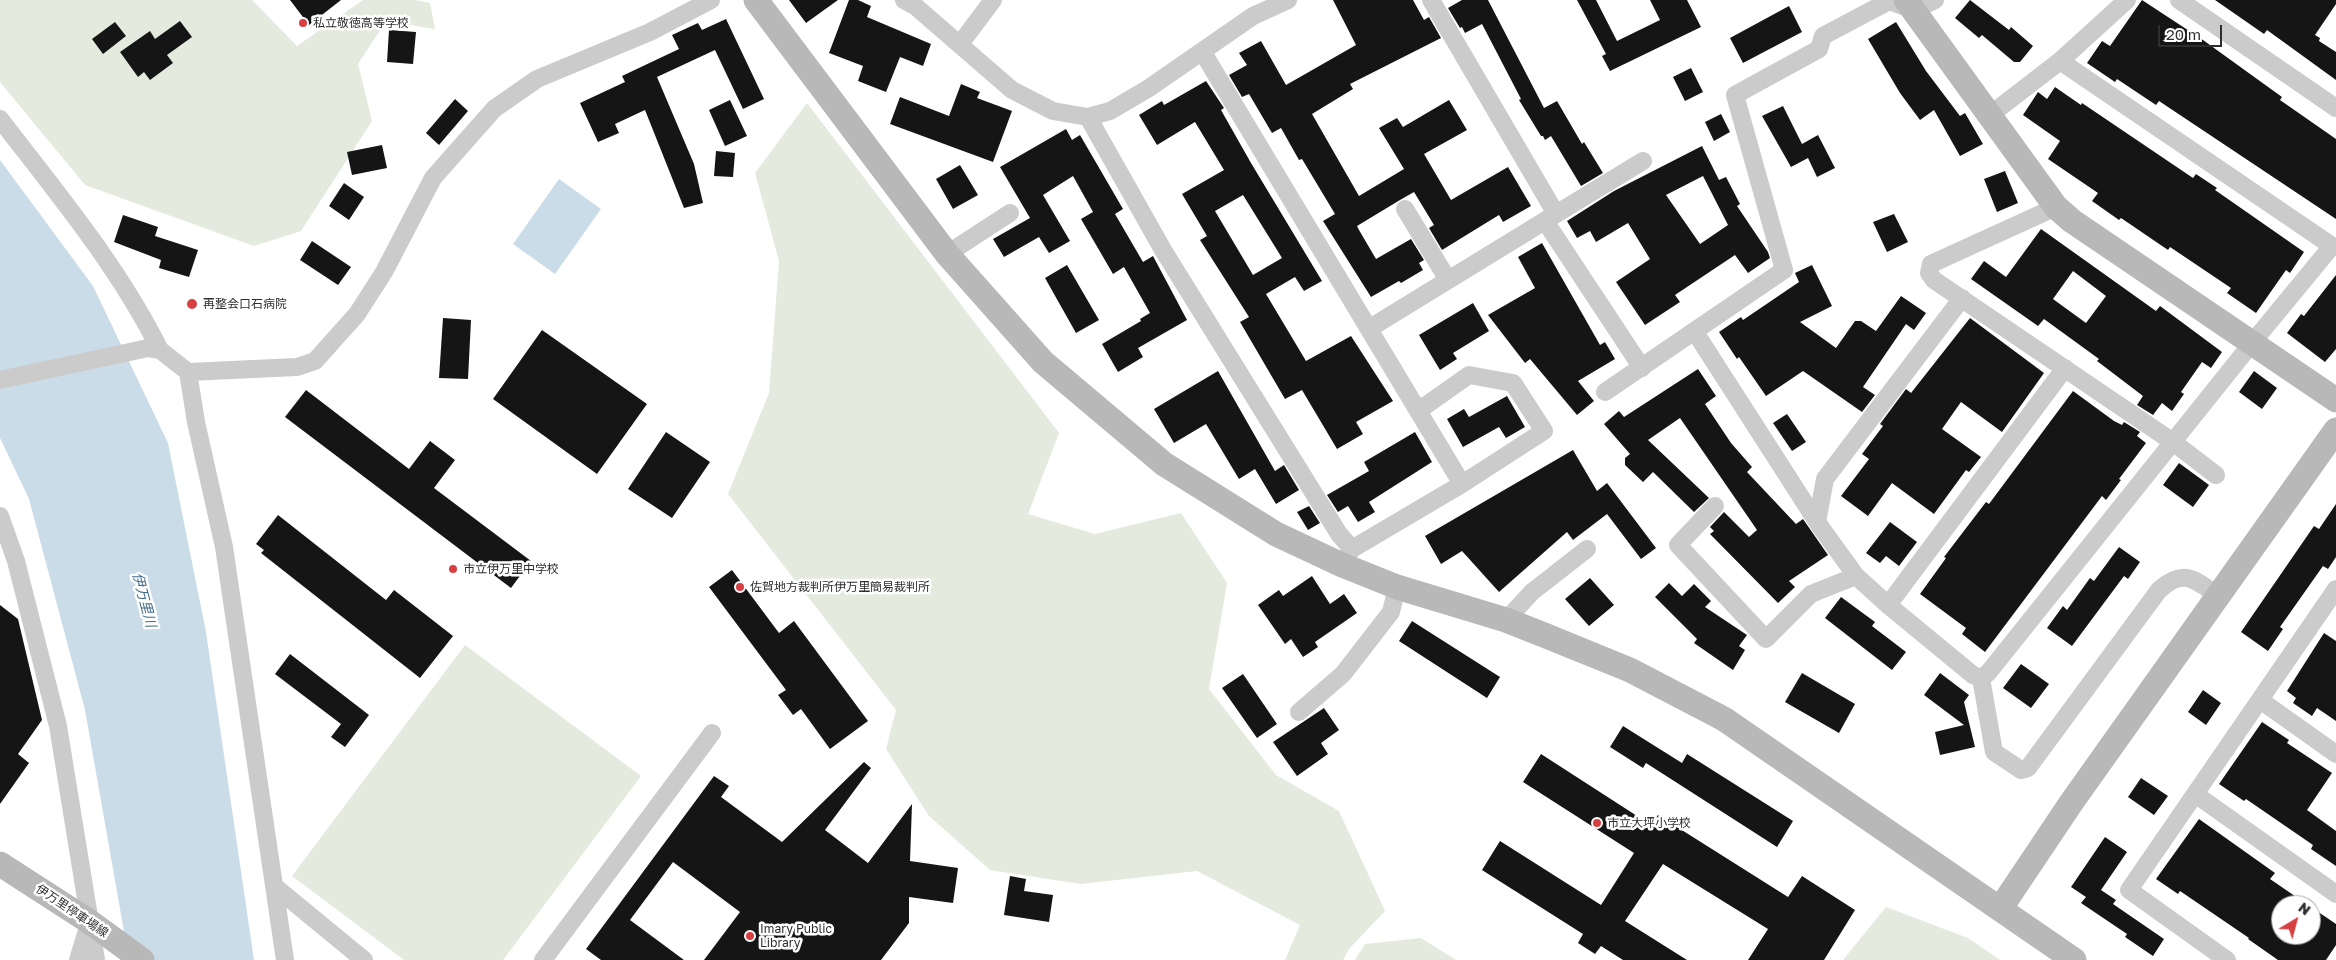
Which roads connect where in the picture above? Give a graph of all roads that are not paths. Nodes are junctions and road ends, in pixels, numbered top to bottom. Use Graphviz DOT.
graph roads {
  1 [pos="710,0"];
  2 [pos="756,0"];
  3 [pos="904,0"];
  4 [pos="993,0"];
  5 [pos="1288,0"];
  6 [pos="1432,0"];
  7 [pos="2127,0"];
  8 [pos="2179,0"];
  9 [pos="1918,3"];
  10 [pos="960,44"];
  11 [pos="1202,51"];
  12 [pos="2060,61"];
  13 [pos="2336,108"];
  14 [pos="1990,115"];
  15 [pos="1088,117"];
  16 [pos="0,119"];
  17 [pos="1643,161"];
  18 [pos="2056,207"];
  19 [pos="1405,209"];
  20 [pos="1010,213"];
  21 [pos="1550,218"];
  22 [pos="2334,246"];
  23 [pos="947,254"];
  24 [pos="1448,280"];
  25 [pos="1962,298"];
  26 [pos="1370,328"];
  27 [pos="1695,332"];
  28 [pos="2252,343"];
  29 [pos="154,349"];
  30 [pos="1642,368"];
  31 [pos="2064,368"];
  32 [pos="188,372"];
  33 [pos="0,380"];
  34 [pos="1605,392"];
  35 [pos="2336,400"];
  36 [pos="1418,410"];
  37 [pos="2336,430"];
  38 [pos="2173,442"];
  39 [pos="2216,475"];
  40 [pos="1462,484"];
  41 [pos="1715,506"];
  42 [pos="0,516"];
  43 [pos="1817,522"];
  44 [pos="1587,549"];
  45 [pos="1347,557"];
  46 [pos="8,560"];
  47 [pos="1856,576"];
  48 [pos="1397,587"];
  49 [pos="2336,589"];
  50 [pos="2217,595"];
  51 [pos="1888,605"];
  52 [pos="2330,610"];
  53 [pos="1506,620"];
  54 [pos="1981,678"];
  55 [pos="2260,700"];
  56 [pos="1299,712"];
  57 [pos="712,733"];
  58 [pos="2336,754"];
  59 [pos="2195,794"];
  60 [pos="0,864"];
  61 [pos="274,886"];
  62 [pos="2336,894"];
  63 [pos="2000,909"];
  64 [pos="94,925"];
  65 [pos="78,960"];
  66 [pos="96,960"];
  67 [pos="142,960"];
  68 [pos="285,960"];
  69 [pos="364,960"];
  70 [pos="542,960"];
  71 [pos="2074,960"];
  72 [pos="2227,960"];
  1 -- 32 [label="street"];
  2 -- 23 [label="street"];
  3 -- 10 [label="street"];
  4 -- 10 [label="street"];
  5 -- 11 [label="street"];
  6 -- 21 [label="street"];
  7 -- 12 [label="street"];
  8 -- 13 [label="street"];
  9 -- 14 [label="street"];
  9 -- 27 [label="street"];
  10 -- 15 [label="street"];
  11 -- 15 [label="street"];
  11 -- 26 [label="street"];
  12 -- 14 [label="street"];
  12 -- 22 [label="street"];
  14 -- 18 [label="street"];
  15 -- 45 [label="street"];
  16 -- 29 [label="street"];
  17 -- 21 [label="street"];
  18 -- 25 [label="street"];
  18 -- 28 [label="street"];
  19 -- 24 [label="street"];
  20 -- 23 [label="street"];
  21 -- 24 [label="street"];
  21 -- 30 [label="street"];
  22 -- 28 [label="street"];
  23 -- 45 [label="street"];
  24 -- 26 [label="street"];
  25 -- 31 [label="street"];
  25 -- 43 [label="street"];
  26 -- 36 [label="street"];
  27 -- 30 [label="street"];
  27 -- 43 [label="street"];
  28 -- 35 [label="street"];
  28 -- 38 [label="street"];
  29 -- 32 [label="street"];
  29 -- 33 [label="street"];
  30 -- 34 [label="street"];
  31 -- 38 [label="street"];
  31 -- 51 [label="street"];
  32 -- 61 [label="street"];
  36 -- 40 [label="street"];
  36 -- 40 [label="street"];
  37 -- 50 [label="street"];
  38 -- 39 [label="street"];
  38 -- 54 [label="street"];
  40 -- 45 [label="street"];
  41 -- 47 [label="street"];
  42 -- 46 [label="street"];
  43 -- 47 [label="street"];
  44 -- 53 [label="street"];
  45 -- 48 [label="street"];
  46 -- 64 [label="street"];
  47 -- 51 [label="street"];
  48 -- 53 [label="street"];
  48 -- 56 [label="street"];
  49 -- 52 [label="street"];
  50 -- 54 [label="street"];
  50 -- 63 [label="street"];
  51 -- 54 [label="street"];
  52 -- 55 [label="street"];
  53 -- 63 [label="street"];
  55 -- 58 [label="street"];
  55 -- 59 [label="street"];
  57 -- 70 [label="street"];
  59 -- 62 [label="street"];
  59 -- 72 [label="street"];
  60 -- 64 [label="street, 伊万里停車場線"];
  61 -- 68 [label="street"];
  61 -- 69 [label="street"];
  63 -- 71 [label="street"];
  64 -- 65 [label="street"];
  64 -- 66 [label="street"];
  64 -- 67 [label="street, 伊万里停車場線"];
}
